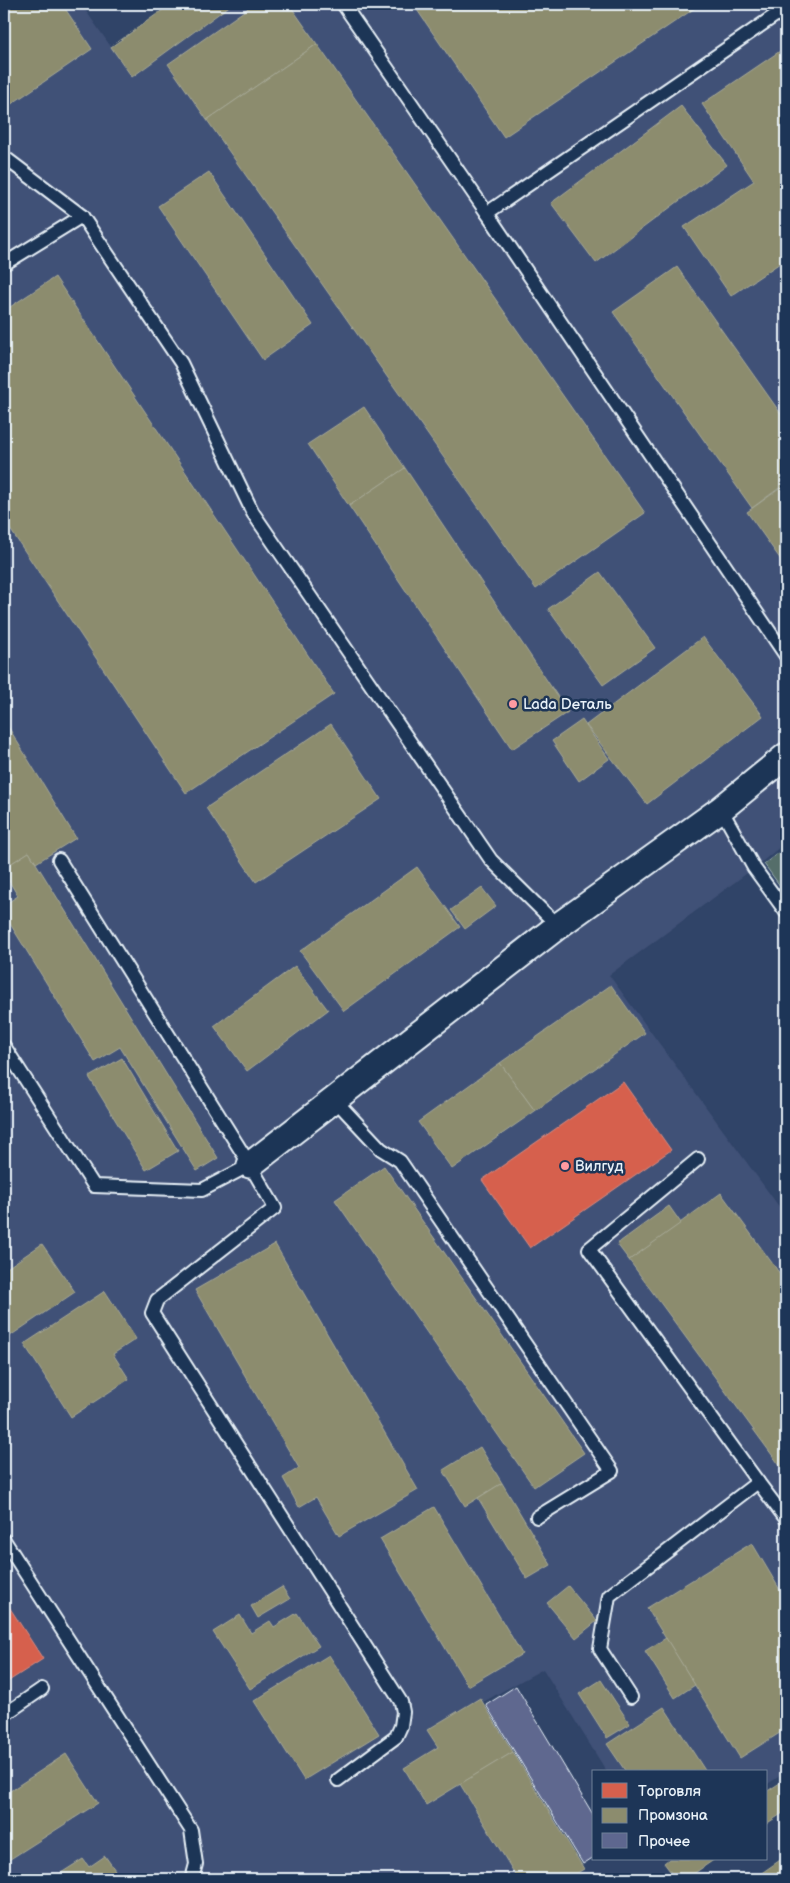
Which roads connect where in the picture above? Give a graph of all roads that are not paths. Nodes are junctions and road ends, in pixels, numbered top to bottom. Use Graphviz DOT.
graph roads {
  1 [pos="343,4"];
  2 [pos="786,8"];
  3 [pos="4,157"];
  4 [pos="487,213"];
  5 [pos="82,216"];
  6 [pos="4,264"];
  7 [pos="786,656"];
  8 [pos="786,756"];
  9 [pos="721,809"];
  10 [pos="59,860"];
  11 [pos="786,912"];
  12 [pos="558,926"];
  13 [pos="4,1046"];
  14 [pos="335,1100"];
  15 [pos="698,1160"];
  16 [pos="250,1165"];
  17 [pos="758,1482"];
  18 [pos="538,1517"];
  19 [pos="786,1519"];
  20 [pos="4,1540"];
  21 [pos="42,1690"];
  22 [pos="631,1697"];
  23 [pos="4,1715"];
  24 [pos="338,1780"];
  25 [pos="192,1879"];
  1 -- 4 [label="lane"];
  2 -- 4 [label="lane"];
  3 -- 5 [label="lane"];
  4 -- 7 [label="lane"];
  5 -- 6 [label="lane"];
  5 -- 12 [label="lane"];
  8 -- 9 [label="street"];
  9 -- 11 [label="lane"];
  9 -- 12 [label="street"];
  10 -- 16 [label="lane"];
  12 -- 14 [label="street"];
  13 -- 16 [label="lane"];
  14 -- 16 [label="street"];
  14 -- 18 [label="lane"];
  15 -- 17 [label="lane"];
  16 -- 24 [label="lane"];
  17 -- 19 [label="lane"];
  17 -- 22 [label="lane"];
  20 -- 25 [label="lane"];
  21 -- 23 [label="lane"];
}
